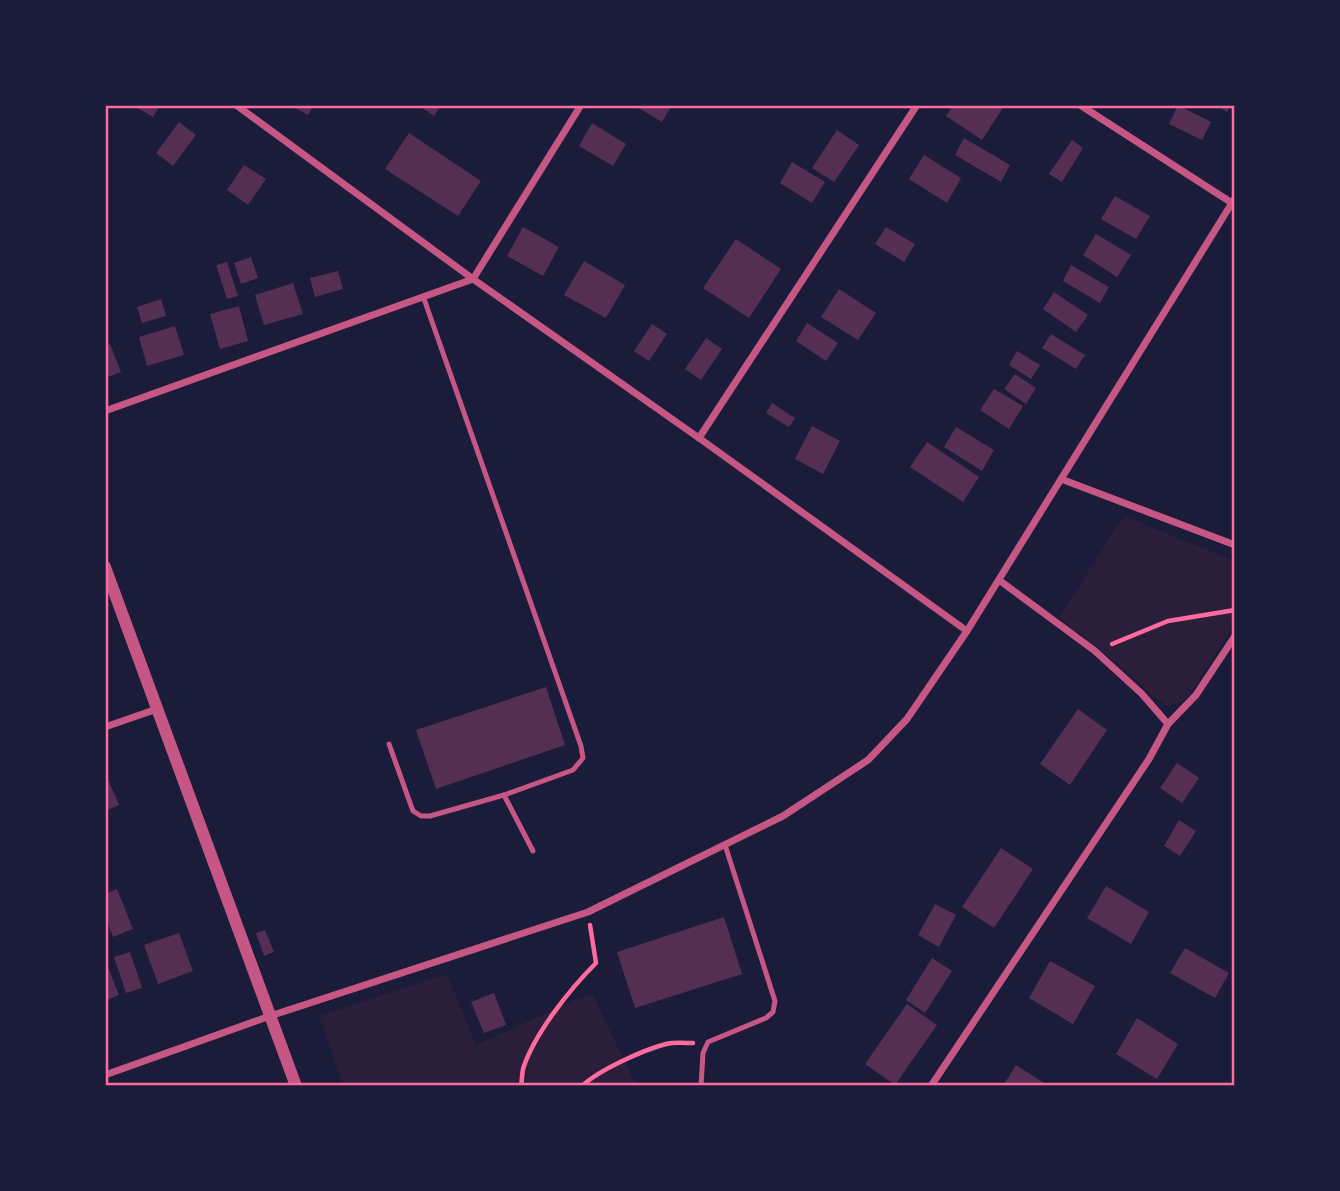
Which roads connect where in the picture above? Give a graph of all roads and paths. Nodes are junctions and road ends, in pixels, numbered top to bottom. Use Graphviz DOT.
graph roads {
  1 [pos="236,105"];
  2 [pos="581,105"];
  3 [pos="917,105"];
  4 [pos="1080,105"];
  5 [pos="1233,200"];
  6 [pos="473,279"];
  7 [pos="423,296"];
  8 [pos="105,411"];
  9 [pos="699,438"];
  10 [pos="1062,479"];
  11 [pos="1235,545"];
  12 [pos="105,567"];
  13 [pos="999,580"];
  14 [pos="1235,610"];
  15 [pos="967,631"];
  16 [pos="1235,636"];
  17 [pos="1095,652"];
  18 [pos="157,709"];
  19 [pos="1168,724"];
  20 [pos="105,727"];
  21 [pos="389,744"];
  22 [pos="504,795"];
  23 [pos="724,845"];
  24 [pos="533,851"];
  25 [pos="588,912"];
  26 [pos="270,1016"];
  27 [pos="708,1042"];
  28 [pos="105,1075"];
  29 [pos="296,1086"];
  30 [pos="522,1086"];
  31 [pos="582,1086"];
  32 [pos="701,1086"];
  33 [pos="931,1086"];
  1 -- 6 [label="street"];
  2 -- 6 [label="street"];
  3 -- 9 [label="street"];
  4 -- 5 [label="street"];
  5 -- 10 [label="street"];
  6 -- 7 [label="street"];
  6 -- 9 [label="street"];
  7 -- 8 [label="street"];
  7 -- 22 [label="lane"];
  9 -- 15 [label="street"];
  10 -- 11 [label="street"];
  10 -- 13 [label="street"];
  12 -- 18 [label="street"];
  13 -- 15 [label="street"];
  13 -- 17 [label="street"];
  14 -- 17 [label="path"];
  15 -- 23 [label="street"];
  16 -- 19 [label="street"];
  17 -- 19 [label="street"];
  18 -- 20 [label="street"];
  18 -- 26 [label="street"];
  19 -- 33 [label="street"];
  21 -- 22 [label="lane"];
  22 -- 24 [label="lane"];
  23 -- 25 [label="street"];
  23 -- 27 [label="lane"];
  25 -- 26 [label="street"];
  25 -- 30 [label="path"];
  26 -- 28 [label="street"];
  26 -- 29 [label="street"];
  27 -- 31 [label="path"];
  27 -- 32 [label="lane"];
}
